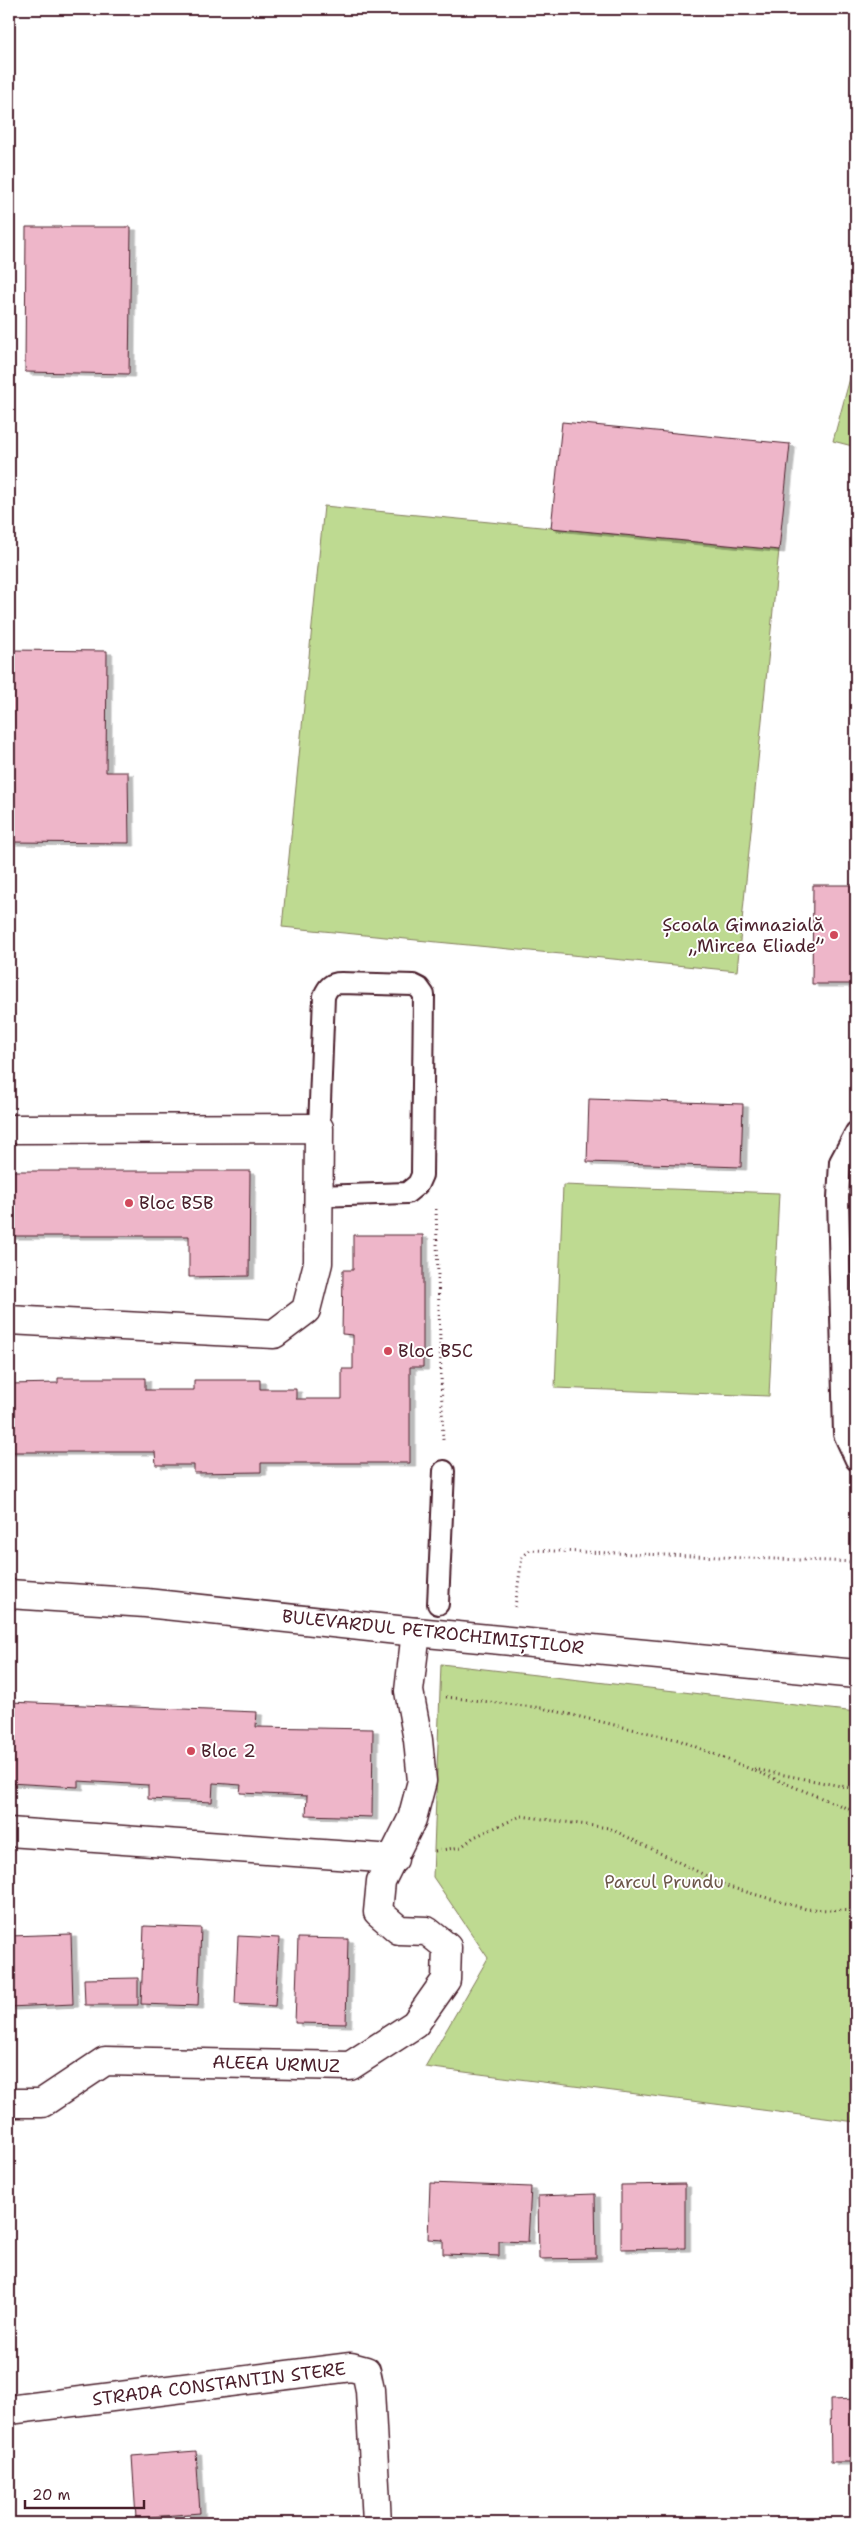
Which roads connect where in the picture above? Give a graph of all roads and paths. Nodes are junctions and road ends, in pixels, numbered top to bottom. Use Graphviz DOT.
graph roads {
  1 [pos="320,1128"];
  2 [pos="9,1129"];
  3 [pos="856,1132"];
  4 [pos="418,1184"];
  5 [pos="318,1196"];
  6 [pos="9,1320"];
  7 [pos="856,1460"];
  8 [pos="444,1471"];
  9 [pos="856,1562"];
  10 [pos="9,1594"];
  11 [pos="438,1604"];
  12 [pos="514,1610"];
  13 [pos="416,1632"];
  14 [pos="856,1674"];
  15 [pos="409,1690"];
  16 [pos="744,1766"];
  17 [pos="856,1789"];
  18 [pos="856,1812"];
  19 [pos="9,1832"];
  20 [pos="432,1852"];
  21 [pos="394,1859"];
  22 [pos="856,1911"];
  23 [pos="9,2103"];
  24 [pos="9,2410"];
  25 [pos="377,2523"];
  1 -- 2 [label="street"];
  1 -- 4 [label="lane"];
  1 -- 5 [label="street"];
  3 -- 7 [label="lane"];
  4 -- 5 [label="lane"];
  4 -- 8 [label="path"];
  5 -- 6 [label="street"];
  8 -- 11 [label="lane"];
  9 -- 12 [label="path"];
  10 -- 13 [label="street, BULEVARDUL PETROCHIMIȘTILOR"];
  13 -- 14 [label="street, BULEVARDUL PETROCHIMIȘTILOR"];
  13 -- 15 [label="street, ALEEA URMUZ"];
  15 -- 16 [label="path"];
  15 -- 21 [label="street, ALEEA URMUZ"];
  16 -- 17 [label="path"];
  16 -- 18 [label="path"];
  19 -- 21 [label="street"];
  20 -- 22 [label="path"];
  21 -- 23 [label="street, ALEEA URMUZ"];
  24 -- 25 [label="street, STRADA CONSTANTIN STERE"];
}
